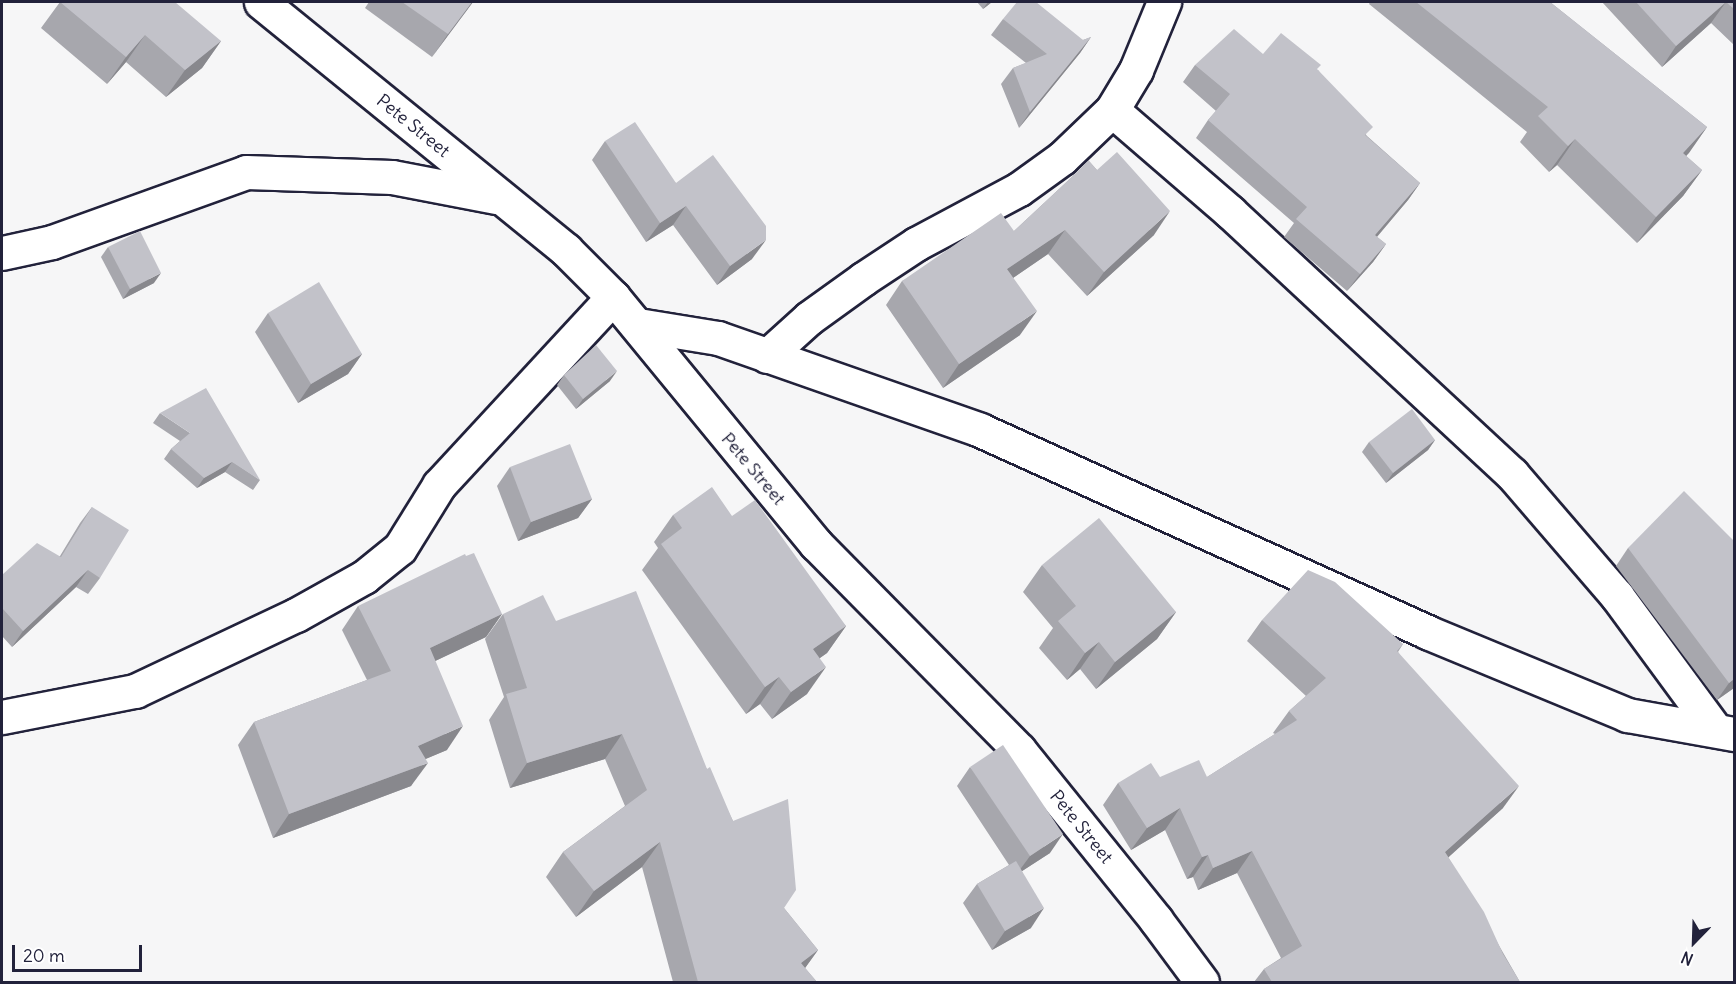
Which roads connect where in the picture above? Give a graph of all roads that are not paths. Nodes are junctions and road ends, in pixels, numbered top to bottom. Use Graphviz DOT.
graph roads {
  1 [pos="261,2"];
  2 [pos="1164,2"];
  3 [pos="1112,110"];
  4 [pos="501,198"];
  5 [pos="2,253"];
  6 [pos="613,297"];
  7 [pos="638,325"];
  8 [pos="767,356"];
  9 [pos="2,717"];
  10 [pos="1724,731"];
  11 [pos="1202,982"];
  1 -- 4 [label="street, Pete Street"];
  2 -- 3 [label="street"];
  3 -- 8 [label="street"];
  3 -- 10 [label="street"];
  4 -- 5 [label="street"];
  4 -- 6 [label="street, Pete Street"];
  6 -- 7 [label="street, Pete Street"];
  6 -- 9 [label="street"];
  7 -- 8 [label="street"];
  7 -- 11 [label="street, Pete Street"];
  8 -- 10 [label="street"];
}
